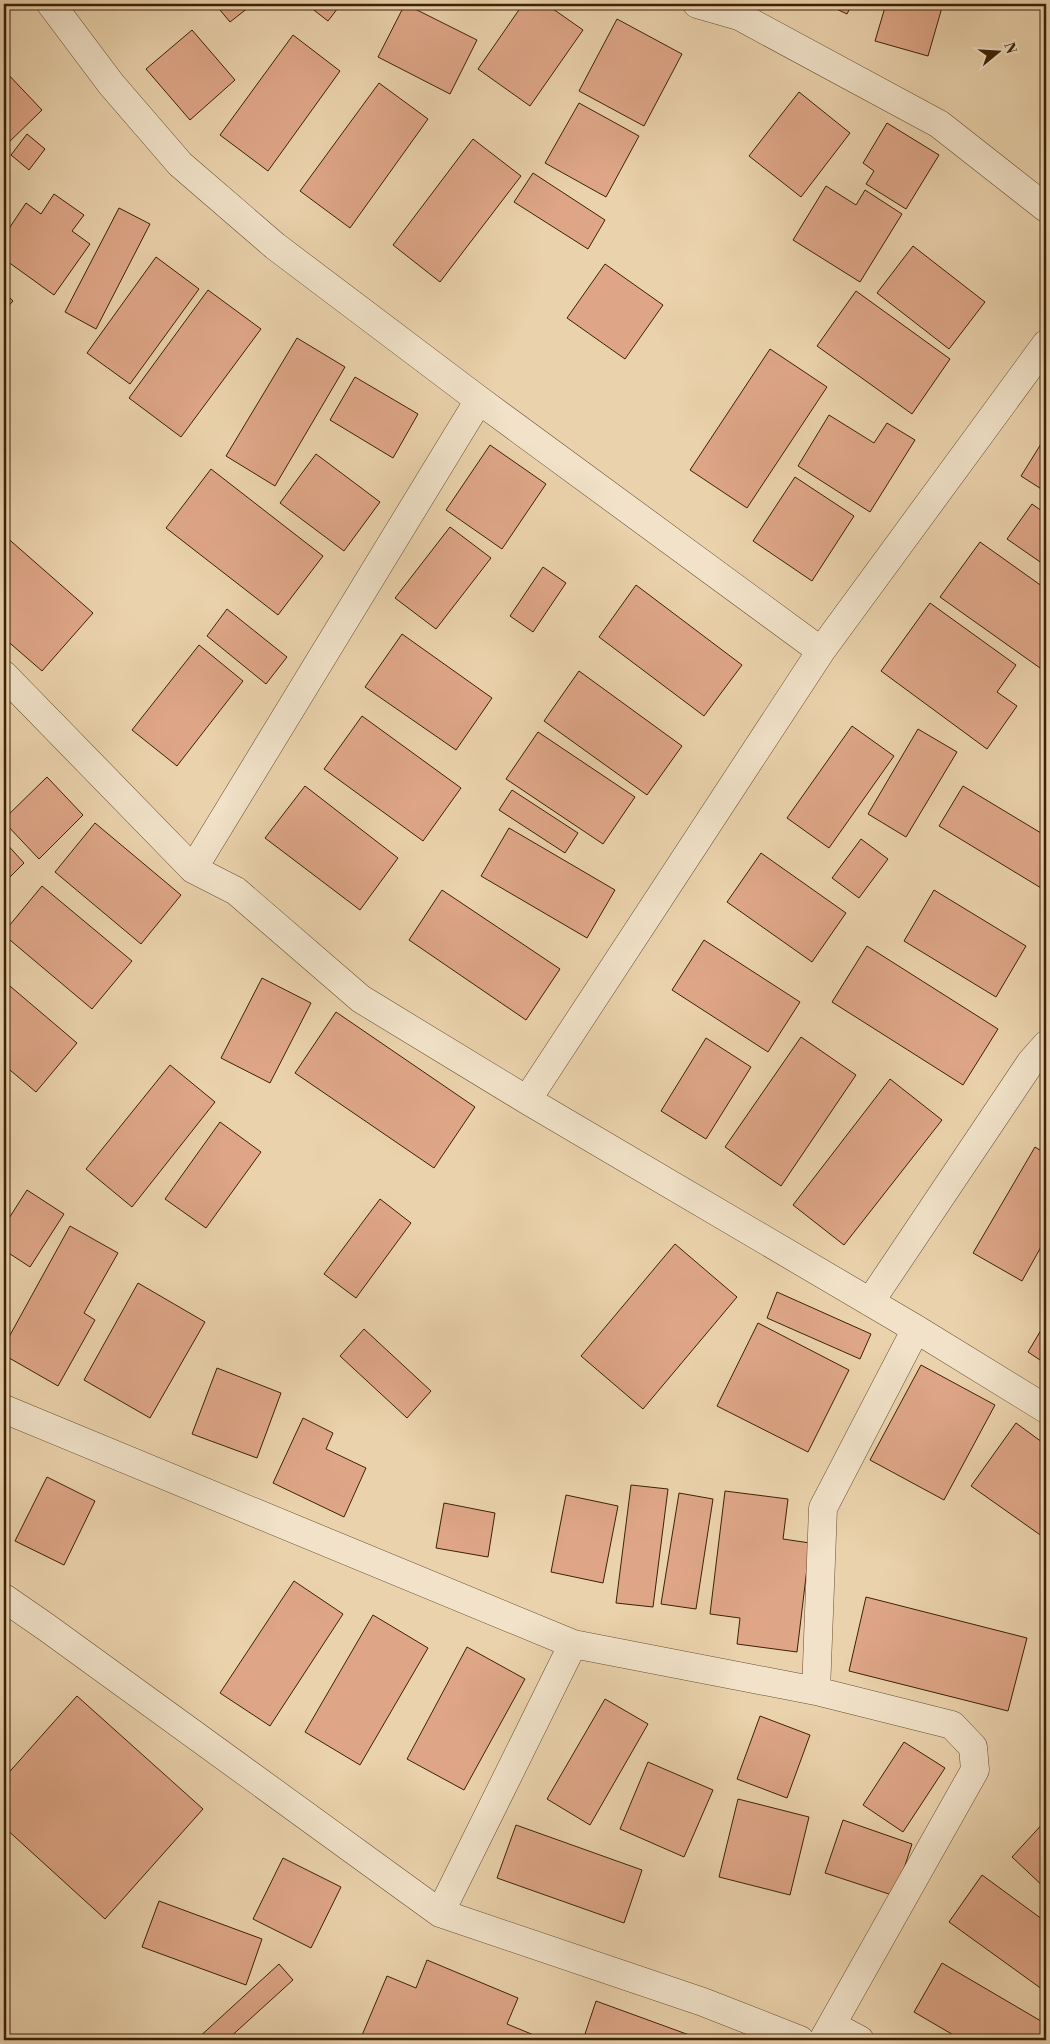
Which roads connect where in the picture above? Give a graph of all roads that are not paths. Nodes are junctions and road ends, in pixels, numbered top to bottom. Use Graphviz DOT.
graph roads {
  1 [pos="51,4"];
  2 [pos="697,4"];
  3 [pos="741,10"];
  4 [pos="1046,208"];
  5 [pos="1046,344"];
  6 [pos="479,400"];
  7 [pos="821,651"];
  8 [pos="4,676"];
  9 [pos="193,869"];
  10 [pos="1046,1045"];
  11 [pos="527,1100"];
  12 [pos="870,1302"];
  13 [pos="916,1329"];
  14 [pos="4,1409"];
  15 [pos="1046,1409"];
  16 [pos="4,1598"];
  17 [pos="573,1644"];
  18 [pos="816,1691"];
  19 [pos="440,1913"];
  20 [pos="828,2033"];
  21 [pos="800,2040"];
  22 [pos="860,2040"];
  1 -- 6 [label="street"];
  2 -- 3 [label="street"];
  3 -- 4 [label="street"];
  5 -- 7 [label="street"];
  6 -- 7 [label="street"];
  6 -- 9 [label="street"];
  7 -- 11 [label="street"];
  8 -- 9 [label="street"];
  9 -- 11 [label="street"];
  10 -- 12 [label="street"];
  11 -- 12 [label="street"];
  12 -- 13 [label="street"];
  13 -- 15 [label="street"];
  13 -- 18 [label="street"];
  14 -- 17 [label="street"];
  16 -- 19 [label="street"];
  17 -- 18 [label="street"];
  17 -- 19 [label="street"];
  18 -- 20 [label="street"];
  19 -- 21 [label="street"];
  20 -- 22 [label="street"];
}
